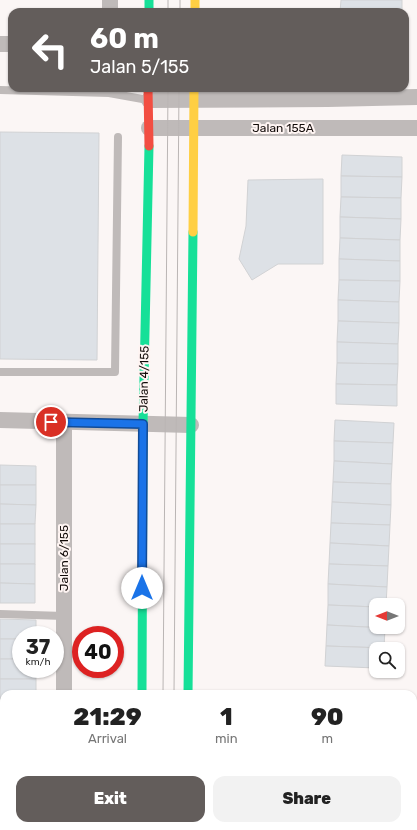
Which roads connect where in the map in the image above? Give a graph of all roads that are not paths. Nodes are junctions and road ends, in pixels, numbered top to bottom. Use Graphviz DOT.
graph roads {
  1 [pos="73,92"];
  2 [pos="149,94"];
  3 [pos="194,94"];
  4 [pos="417,97"];
  5 [pos="149,128"];
  6 [pos="195,128"];
  7 [pos="417,128"];
  8 [pos="118,137"];
  9 [pos="0,372"];
  10 [pos="0,420"];
  11 [pos="64,422"];
  12 [pos="143,424"];
  13 [pos="191,425"];
  14 [pos="0,614"];
  15 [pos="64,616"];
  16 [pos="64,690"];
  17 [pos="142,690"];
  18 [pos="188,690"];
  1 -- 2 [label="lane"];
  2 -- 3 [label="street"];
  2 -- 5 [label="street, Jalan 4/155"];
  3 -- 4 [label="street"];
  3 -- 6 [label="street"];
  5 -- 6 [label="street, Jalan 155A"];
  5 -- 12 [label="street, Jalan 4/155"];
  6 -- 7 [label="street, Jalan 155A"];
  6 -- 13 [label="street"];
  8 -- 9 [label="lane"];
  10 -- 11 [label="street"];
  11 -- 12 [label="street"];
  11 -- 15 [label="street, Jalan 6/155"];
  12 -- 13 [label="street"];
  12 -- 17 [label="street, Jalan 4/155"];
  13 -- 18 [label="street"];
  14 -- 15 [label="lane"];
  15 -- 16 [label="street, Jalan 6/155"];
}
